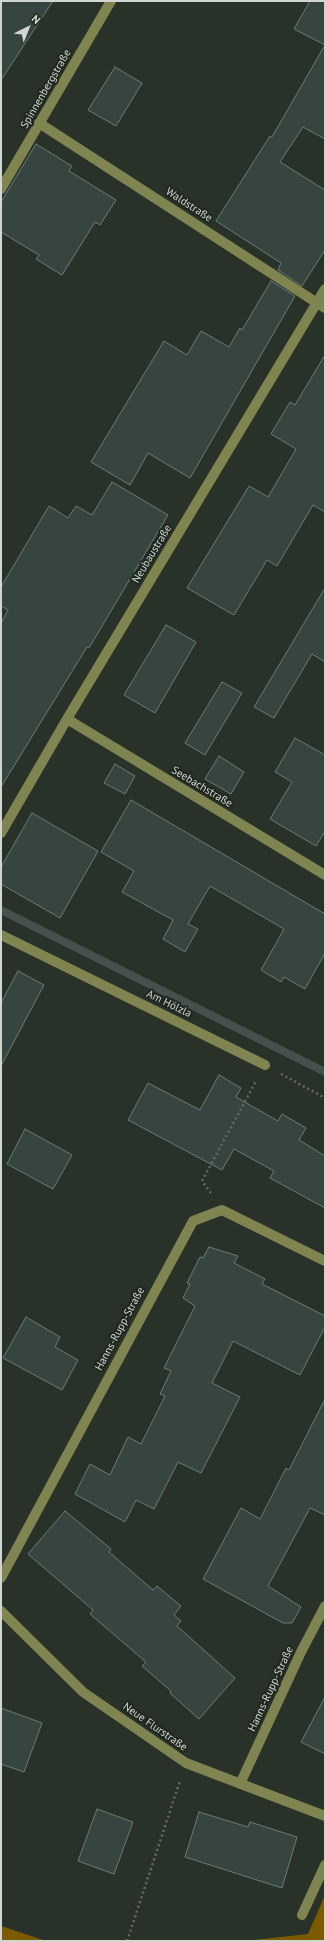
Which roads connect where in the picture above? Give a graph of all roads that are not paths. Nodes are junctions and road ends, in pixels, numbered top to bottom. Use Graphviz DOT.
graph roads {
  1 [pos="111,1"];
  2 [pos="40,123"];
  3 [pos="1,189"];
  4 [pos="325,289"];
  5 [pos="321,305"];
  6 [pos="67,719"];
  7 [pos="1,832"];
  8 [pos="325,875"];
  9 [pos="1,934"];
  10 [pos="265,1065"];
  11 [pos="325,1261"];
  12 [pos="1,1578"];
  13 [pos="325,1606"];
  14 [pos="1,1611"];
  15 [pos="240,1784"];
  16 [pos="325,1816"];
  17 [pos="325,1865"];
  18 [pos="302,1915"];
  1 -- 2 [label="street, Spinnenbergstraße"];
  2 -- 3 [label="street, Spinnenbergstraße"];
  2 -- 5 [label="street, Waldstraße"];
  4 -- 5 [label="street, Neubaustraße"];
  5 -- 6 [label="street, Neubaustraße"];
  6 -- 7 [label="street, Neubaustraße"];
  6 -- 8 [label="street, Seebachstraße"];
  9 -- 10 [label="street, Am Hölzla"];
  11 -- 12 [label="street, Hanns-Rupp-Straße"];
  13 -- 15 [label="street, Hanns-Rupp-Straße"];
  14 -- 15 [label="street, Neue Flurstraße"];
  15 -- 16 [label="street, Neue Flurstraße"];
  17 -- 18 [label="street"];
}
